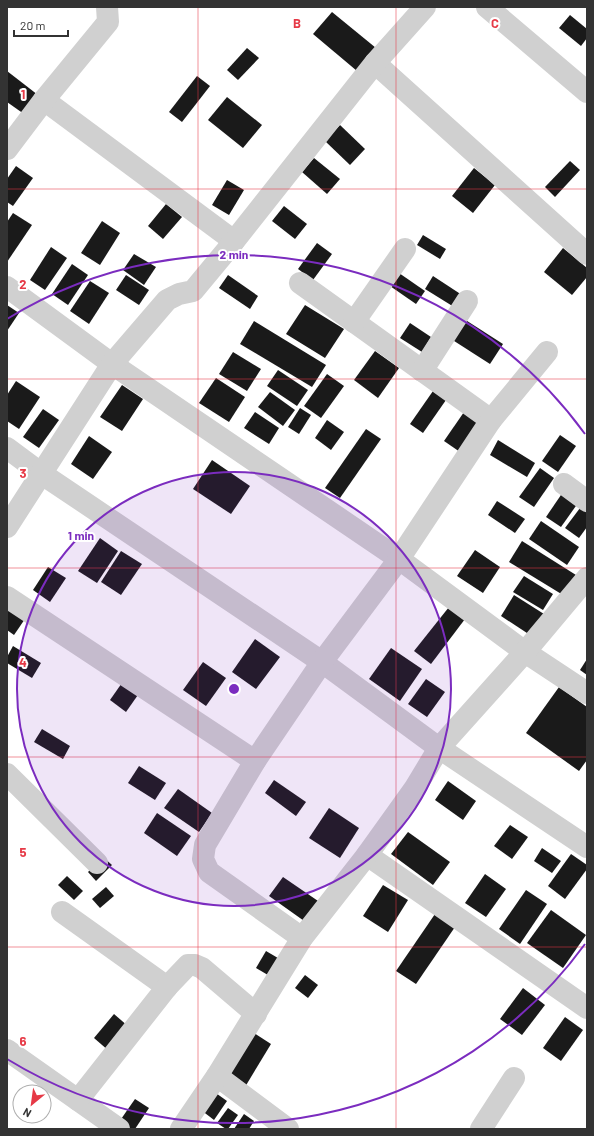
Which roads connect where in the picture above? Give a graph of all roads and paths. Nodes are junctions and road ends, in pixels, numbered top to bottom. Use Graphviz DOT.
graph roads {
  1 [pos="107,7"];
  2 [pos="425,7"];
  3 [pos="487,7"];
  4 [pos="375,63"];
  5 [pos="587,92"];
  6 [pos="44,100"];
  7 [pos="7,149"];
  8 [pos="234,242"];
  9 [pos="405,249"];
  10 [pos="587,254"];
  11 [pos="300,283"];
  12 [pos="7,287"];
  13 [pos="467,301"];
  14 [pos="354,322"];
  15 [pos="547,352"];
  16 [pos="112,364"];
  17 [pos="422,371"];
  18 [pos="491,420"];
  19 [pos="7,448"];
  20 [pos="42,474"];
  21 [pos="564,484"];
  22 [pos="587,501"];
  23 [pos="7,527"];
  24 [pos="399,559"];
  25 [pos="587,578"];
  26 [pos="7,597"];
  27 [pos="525,652"];
  28 [pos="322,662"];
  29 [pos="587,693"];
  30 [pos="439,748"];
  31 [pos="255,761"];
  32 [pos="7,774"];
  33 [pos="587,847"];
  34 [pos="367,855"];
  35 [pos="97,863"];
  36 [pos="62,912"];
  37 [pos="302,938"];
  38 [pos="167,987"];
  39 [pos="587,1008"];
  40 [pos="256,1014"];
  41 [pos="7,1050"];
  42 [pos="217,1076"];
  43 [pos="514,1078"];
  44 [pos="78,1100"];
  45 [pos="119,1129"];
  46 [pos="181,1129"];
  47 [pos="288,1129"];
  48 [pos="481,1129"];
  1 -- 6 [label="street"];
  2 -- 4 [label="street"];
  3 -- 5 [label="street"];
  4 -- 8 [label="street"];
  4 -- 10 [label="street"];
  6 -- 7 [label="street"];
  6 -- 8 [label="street"];
  8 -- 16 [label="street"];
  9 -- 14 [label="street"];
  11 -- 14 [label="street"];
  12 -- 16 [label="street"];
  13 -- 17 [label="street"];
  14 -- 17 [label="street"];
  15 -- 18 [label="street"];
  16 -- 20 [label="street"];
  16 -- 24 [label="street"];
  17 -- 18 [label="street"];
  18 -- 24 [label="street"];
  19 -- 20 [label="street"];
  20 -- 23 [label="street"];
  20 -- 28 [label="street"];
  21 -- 22 [label="street"];
  24 -- 27 [label="street"];
  24 -- 28 [label="street"];
  25 -- 27 [label="street"];
  26 -- 31 [label="street"];
  27 -- 29 [label="street"];
  27 -- 30 [label="street"];
  28 -- 30 [label="street"];
  28 -- 31 [label="street"];
  30 -- 33 [label="street"];
  30 -- 34 [label="street"];
  31 -- 37 [label="street"];
  32 -- 35 [label="street"];
  34 -- 37 [label="street"];
  34 -- 39 [label="street"];
  36 -- 38 [label="street"];
  37 -- 40 [label="street"];
  38 -- 40 [label="street"];
  38 -- 44 [label="street"];
  40 -- 42 [label="street"];
  41 -- 44 [label="street"];
  42 -- 46 [label="street"];
  42 -- 47 [label="street"];
  43 -- 48 [label="street"];
  44 -- 45 [label="street"];
}
